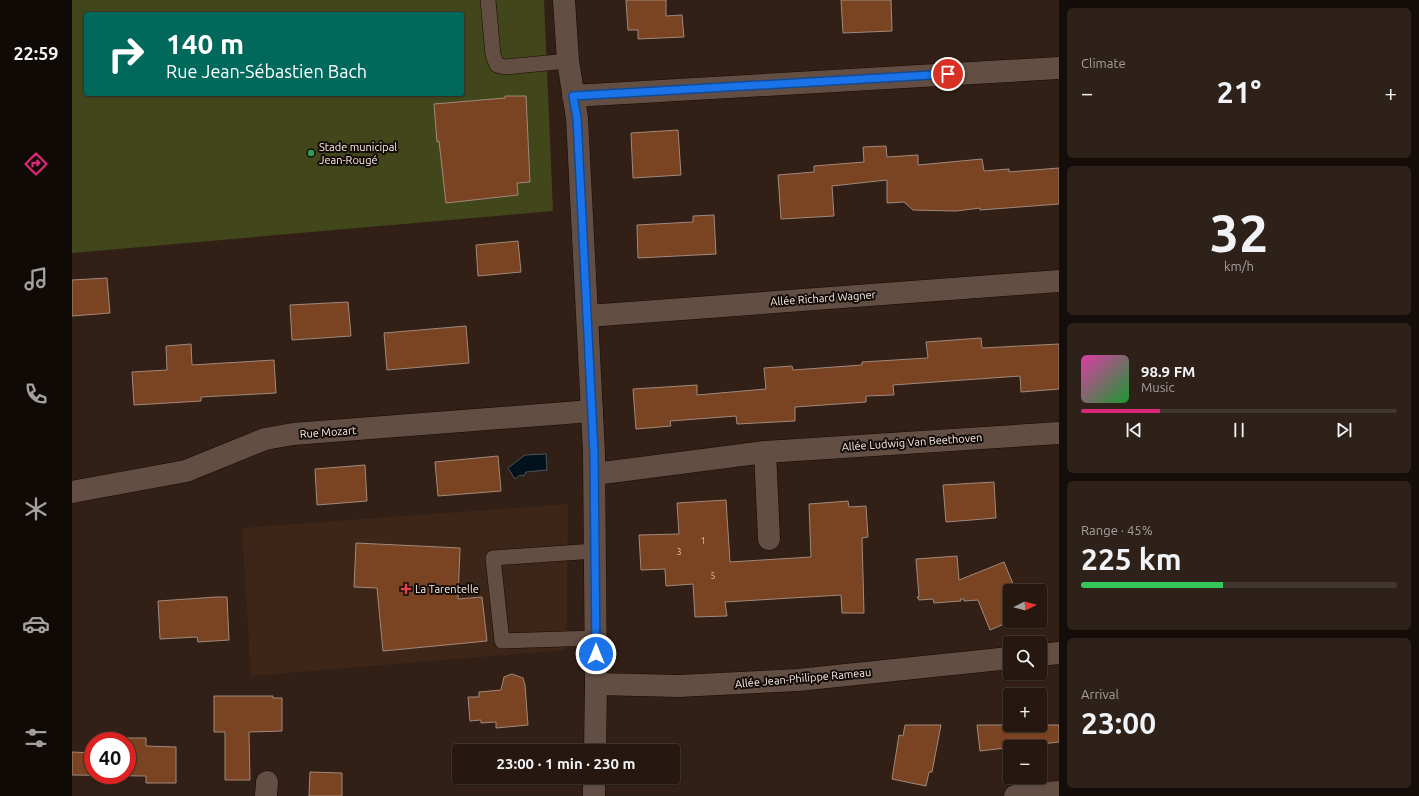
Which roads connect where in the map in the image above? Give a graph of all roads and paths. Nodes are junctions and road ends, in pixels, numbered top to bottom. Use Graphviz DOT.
graph roads {
  1 [pos="488,0"];
  2 [pos="564,0"];
  3 [pos="568,61"];
  4 [pos="1059,68"];
  5 [pos="573,96"];
  6 [pos="1059,281"];
  7 [pos="588,316"];
  8 [pos="592,411"];
  9 [pos="1059,433"];
  10 [pos="765,452"];
  11 [pos="595,474"];
  12 [pos="72,492"];
  13 [pos="769,539"];
  14 [pos="595,551"];
  15 [pos="596,638"];
  16 [pos="1059,653"];
  17 [pos="1047,654"];
  18 [pos="1003,659"];
  19 [pos="596,684"];
  20 [pos="595,744"];
  21 [pos="594,784"];
  22 [pos="1059,792"];
  23 [pos="594,796"];
  24 [pos="1015,796"];
  1 -- 3 [label="lane"];
  2 -- 3 [label="street"];
  3 -- 5 [label="street"];
  4 -- 5 [label="street"];
  5 -- 7 [label="street"];
  6 -- 7 [label="street, Allée Richard Wagner"];
  7 -- 8 [label="street"];
  8 -- 11 [label="street"];
  8 -- 12 [label="street, Rue Mozart"];
  9 -- 10 [label="street, Allée Ludwig Van Beethoven"];
  10 -- 11 [label="street, Allée Ludwig Van Beethoven"];
  10 -- 13 [label="street"];
  11 -- 14 [label="street"];
  14 -- 15 [label="street"];
  14 -- 15 [label="lane"];
  15 -- 19 [label="street"];
  16 -- 17 [label="street"];
  18 -- 19 [label="street, Allée Jean-Philippe Rameau"];
  19 -- 20 [label="street"];
  21 -- 23 [label="street"];
  22 -- 24 [label="street"];
}
